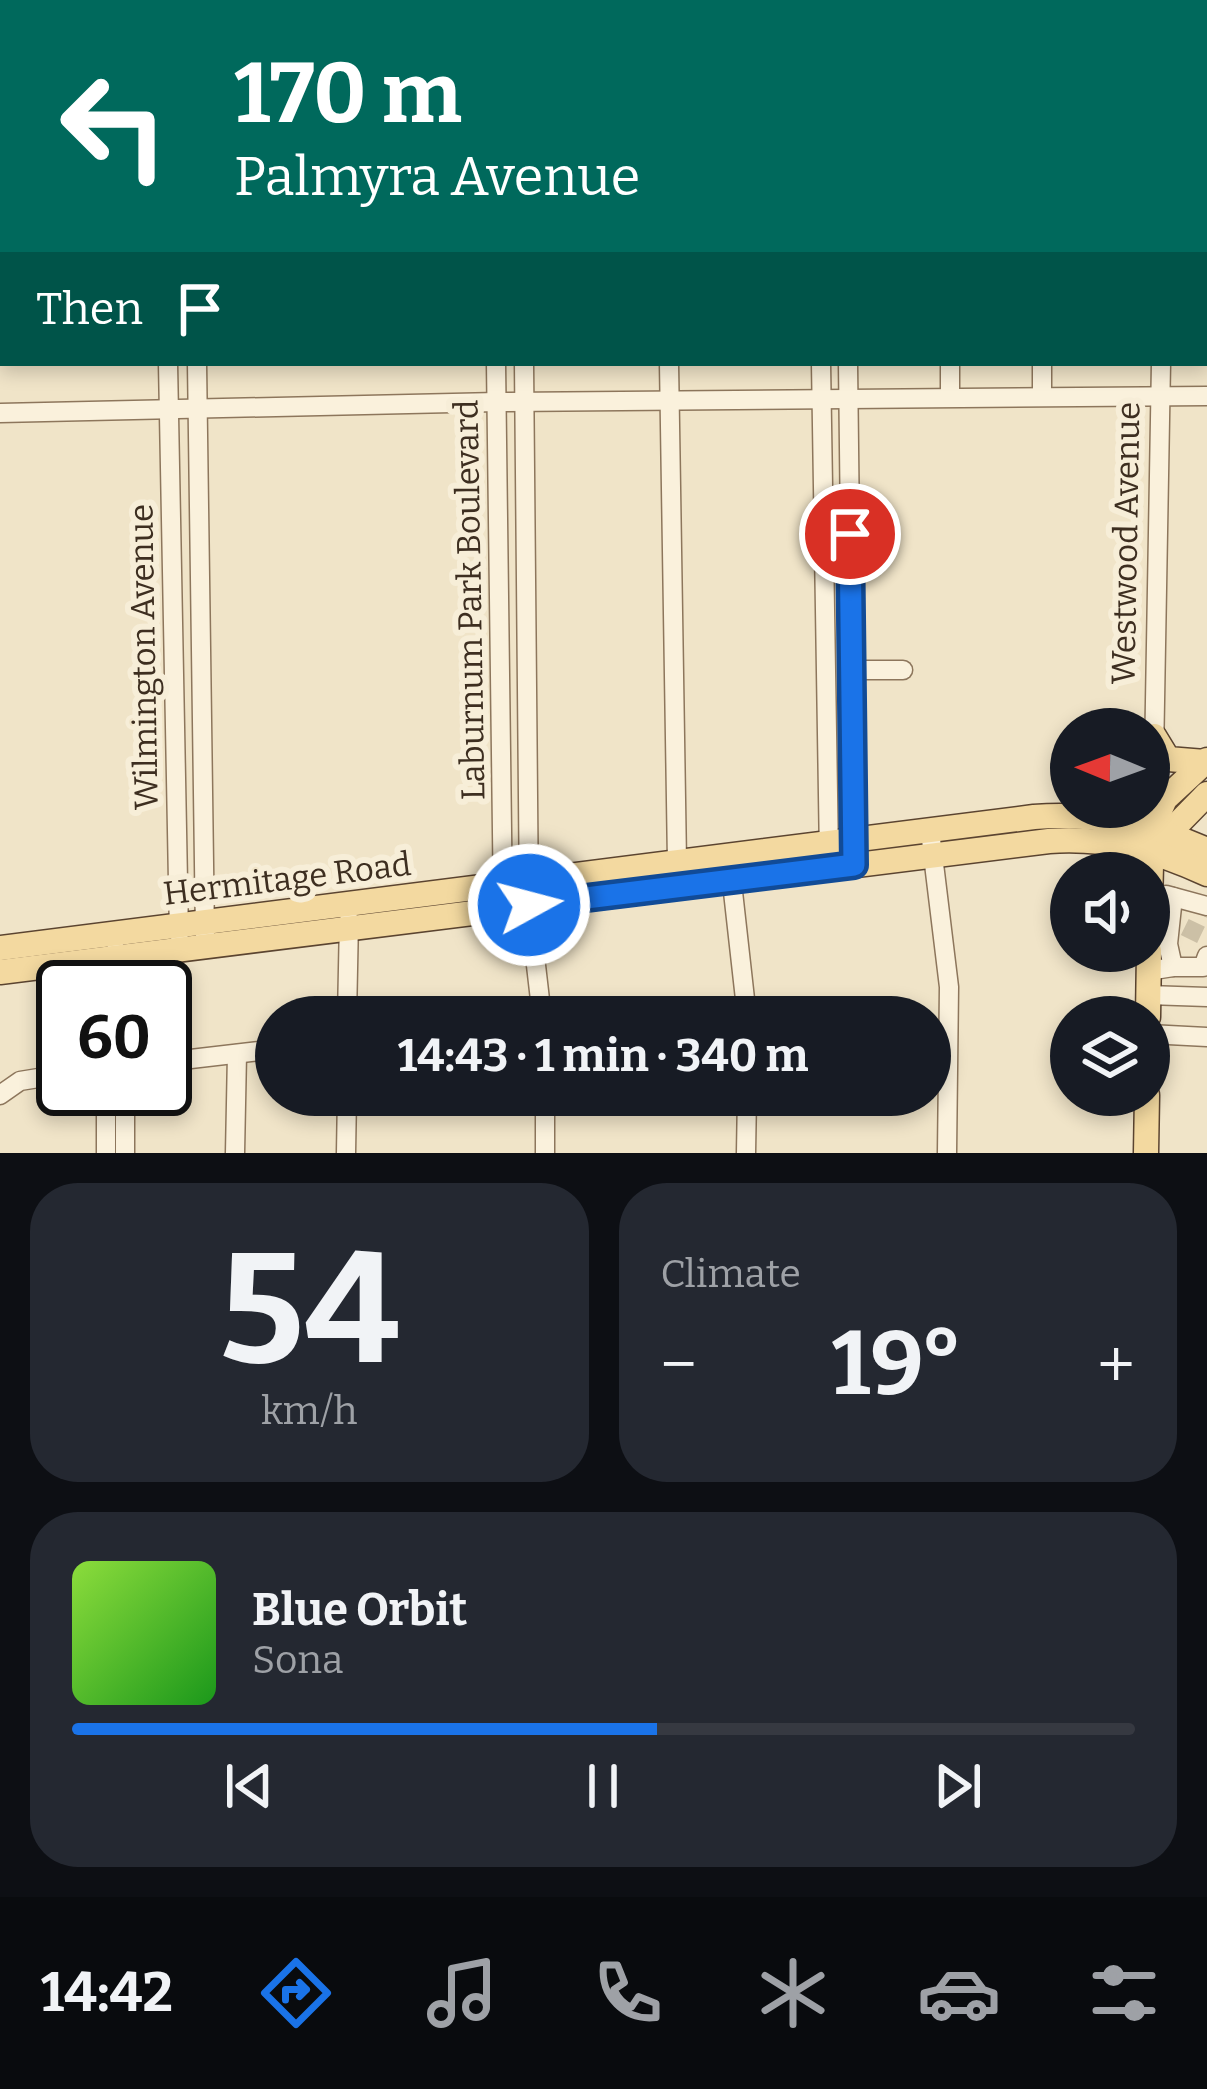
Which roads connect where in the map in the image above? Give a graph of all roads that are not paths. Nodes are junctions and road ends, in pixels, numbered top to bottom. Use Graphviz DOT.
graph roads {
  1 [pos="168,366"];
  2 [pos="196,366"];
  3 [pos="496,366"];
  4 [pos="524,366"];
  5 [pos="669,366"];
  6 [pos="821,366"];
  7 [pos="848,366"];
  8 [pos="950,366"];
  9 [pos="1042,366"];
  10 [pos="1161,366"];
  11 [pos="1160,395"];
  12 [pos="1042,396"];
  13 [pos="1207,396"];
  14 [pos="950,397"];
  15 [pos="822,398"];
  16 [pos="848,398"];
  17 [pos="670,400"];
  18 [pos="497,401"];
  19 [pos="524,401"];
  20 [pos="197,409"];
  21 [pos="169,410"];
  22 [pos="0,413"];
  23 [pos="852,670"];
  24 [pos="903,670"];
  25 [pos="1153,708"];
  26 [pos="1170,759"];
  27 [pos="1206,761"];
  28 [pos="1207,794"];
  29 [pos="1050,816"];
  30 [pos="1137,828"];
  31 [pos="1157,828"];
  32 [pos="1157,837"];
  33 [pos="932,843"];
  34 [pos="1207,850"];
  35 [pos="1158,852"];
  36 [pos="841,854"];
  37 [pos="677,862"];
  38 [pos="731,868"];
  39 [pos="1207,874"];
  40 [pos="516,895"];
  41 [pos="1170,896"];
  42 [pos="1205,906"];
  43 [pos="349,916"];
  44 [pos="192,935"];
  45 [pos="1189,939"];
  46 [pos="116,945"];
  47 [pos="0,947"];
  48 [pos="1170,954"];
  49 [pos="1207,956"];
  50 [pos="116,960"];
  51 [pos="1170,966"];
  52 [pos="0,972"];
  53 [pos="1164,972"];
  54 [pos="347,996"];
  55 [pos="538,996"];
  56 [pos="745,996"];
  57 [pos="1207,997"];
  58 [pos="1170,1035"];
  59 [pos="1207,1037"];
  60 [pos="255,1052"];
  61 [pos="236,1054"];
  62 [pos="192,1059"];
  63 [pos="36,1078"];
  64 [pos="0,1095"];
  65 [pos="106,1116"];
  66 [pos="125,1116"];
  67 [pos="346,1116"];
  68 [pos="545,1116"];
  69 [pos="747,1116"];
  70 [pos="1147,1116"];
  71 [pos="106,1153"];
  72 [pos="125,1153"];
  73 [pos="235,1153"];
  74 [pos="346,1153"];
  75 [pos="545,1153"];
  76 [pos="746,1153"];
  77 [pos="947,1153"];
  78 [pos="1146,1153"];
  1 -- 21 [label="street, Wilmington Avenue"];
  2 -- 20 [label="street, Wilmington Avenue"];
  3 -- 18 [label="street, Laburnum Park Boulevard"];
  4 -- 19 [label="street, Laburnum Park Boulevard"];
  5 -- 17 [label="street"];
  6 -- 15 [label="street"];
  7 -- 16 [label="street"];
  8 -- 14 [label="street"];
  9 -- 12 [label="street"];
  10 -- 11 [label="street, Westwood Avenue"];
  11 -- 12 [label="street"];
  11 -- 13 [label="street"];
  11 -- 25 [label="street, Westwood Avenue"];
  12 -- 14 [label="street"];
  14 -- 16 [label="street"];
  15 -- 16 [label="street"];
  15 -- 17 [label="street"];
  15 -- 36 [label="street"];
  16 -- 23 [label="street"];
  17 -- 19 [label="street"];
  17 -- 37 [label="street"];
  18 -- 19 [label="street"];
  18 -- 20 [label="street"];
  18 -- 40 [label="street, Laburnum Park Boulevard"];
  19 -- 40 [label="street, Laburnum Park Boulevard"];
  20 -- 21 [label="street"];
  20 -- 44 [label="street, Wilmington Avenue"];
  21 -- 22 [label="street"];
  21 -- 44 [label="street, Wilmington Avenue"];
  23 -- 24 [label="street"];
  23 -- 36 [label="street"];
  26 -- 27 [label="main road"];
  27 -- 32 [label="main road"];
  28 -- 32 [label="main road"];
  29 -- 33 [label="main road, Hermitage Road"];
  30 -- 32 [label="main road, Hermitage Road"];
  31 -- 32 [label="street, Westwood Avenue"];
  32 -- 33 [label="main road, Hermitage Road"];
  32 -- 34 [label="main road"];
  32 -- 35 [label="main road, Westwood Avenue"];
  32 -- 39 [label="main road"];
  33 -- 36 [label="main road, Hermitage Road"];
  33 -- 77 [label="street"];
  36 -- 38 [label="main road, Hermitage Road"];
  37 -- 38 [label="main road, Hermitage Road"];
  37 -- 40 [label="main road, Hermitage Road"];
  38 -- 40 [label="main road, Hermitage Road"];
  38 -- 56 [label="street"];
  40 -- 43 [label="main road, Hermitage Road"];
  40 -- 55 [label="street"];
  41 -- 42 [label="street"];
  43 -- 44 [label="main road, Hermitage Road"];
  43 -- 54 [label="street"];
  44 -- 46 [label="main road, Hermitage Road"];
  45 -- 48 [label="street"];
  46 -- 47 [label="main road, Hermitage Road"];
  46 -- 50 [label="street"];
  46 -- 52 [label="main road, Hermitage Road"];
  49 -- 51 [label="street"];
  53 -- 57 [label="street"];
  58 -- 59 [label="street"];
  60 -- 61 [label="street"];
  61 -- 62 [label="street"];
  61 -- 73 [label="street"];
  63 -- 64 [label="street"];
  65 -- 71 [label="street"];
  66 -- 72 [label="street"];
  67 -- 74 [label="street"];
  68 -- 75 [label="street"];
  69 -- 76 [label="street"];
  70 -- 78 [label="main road"];
}
